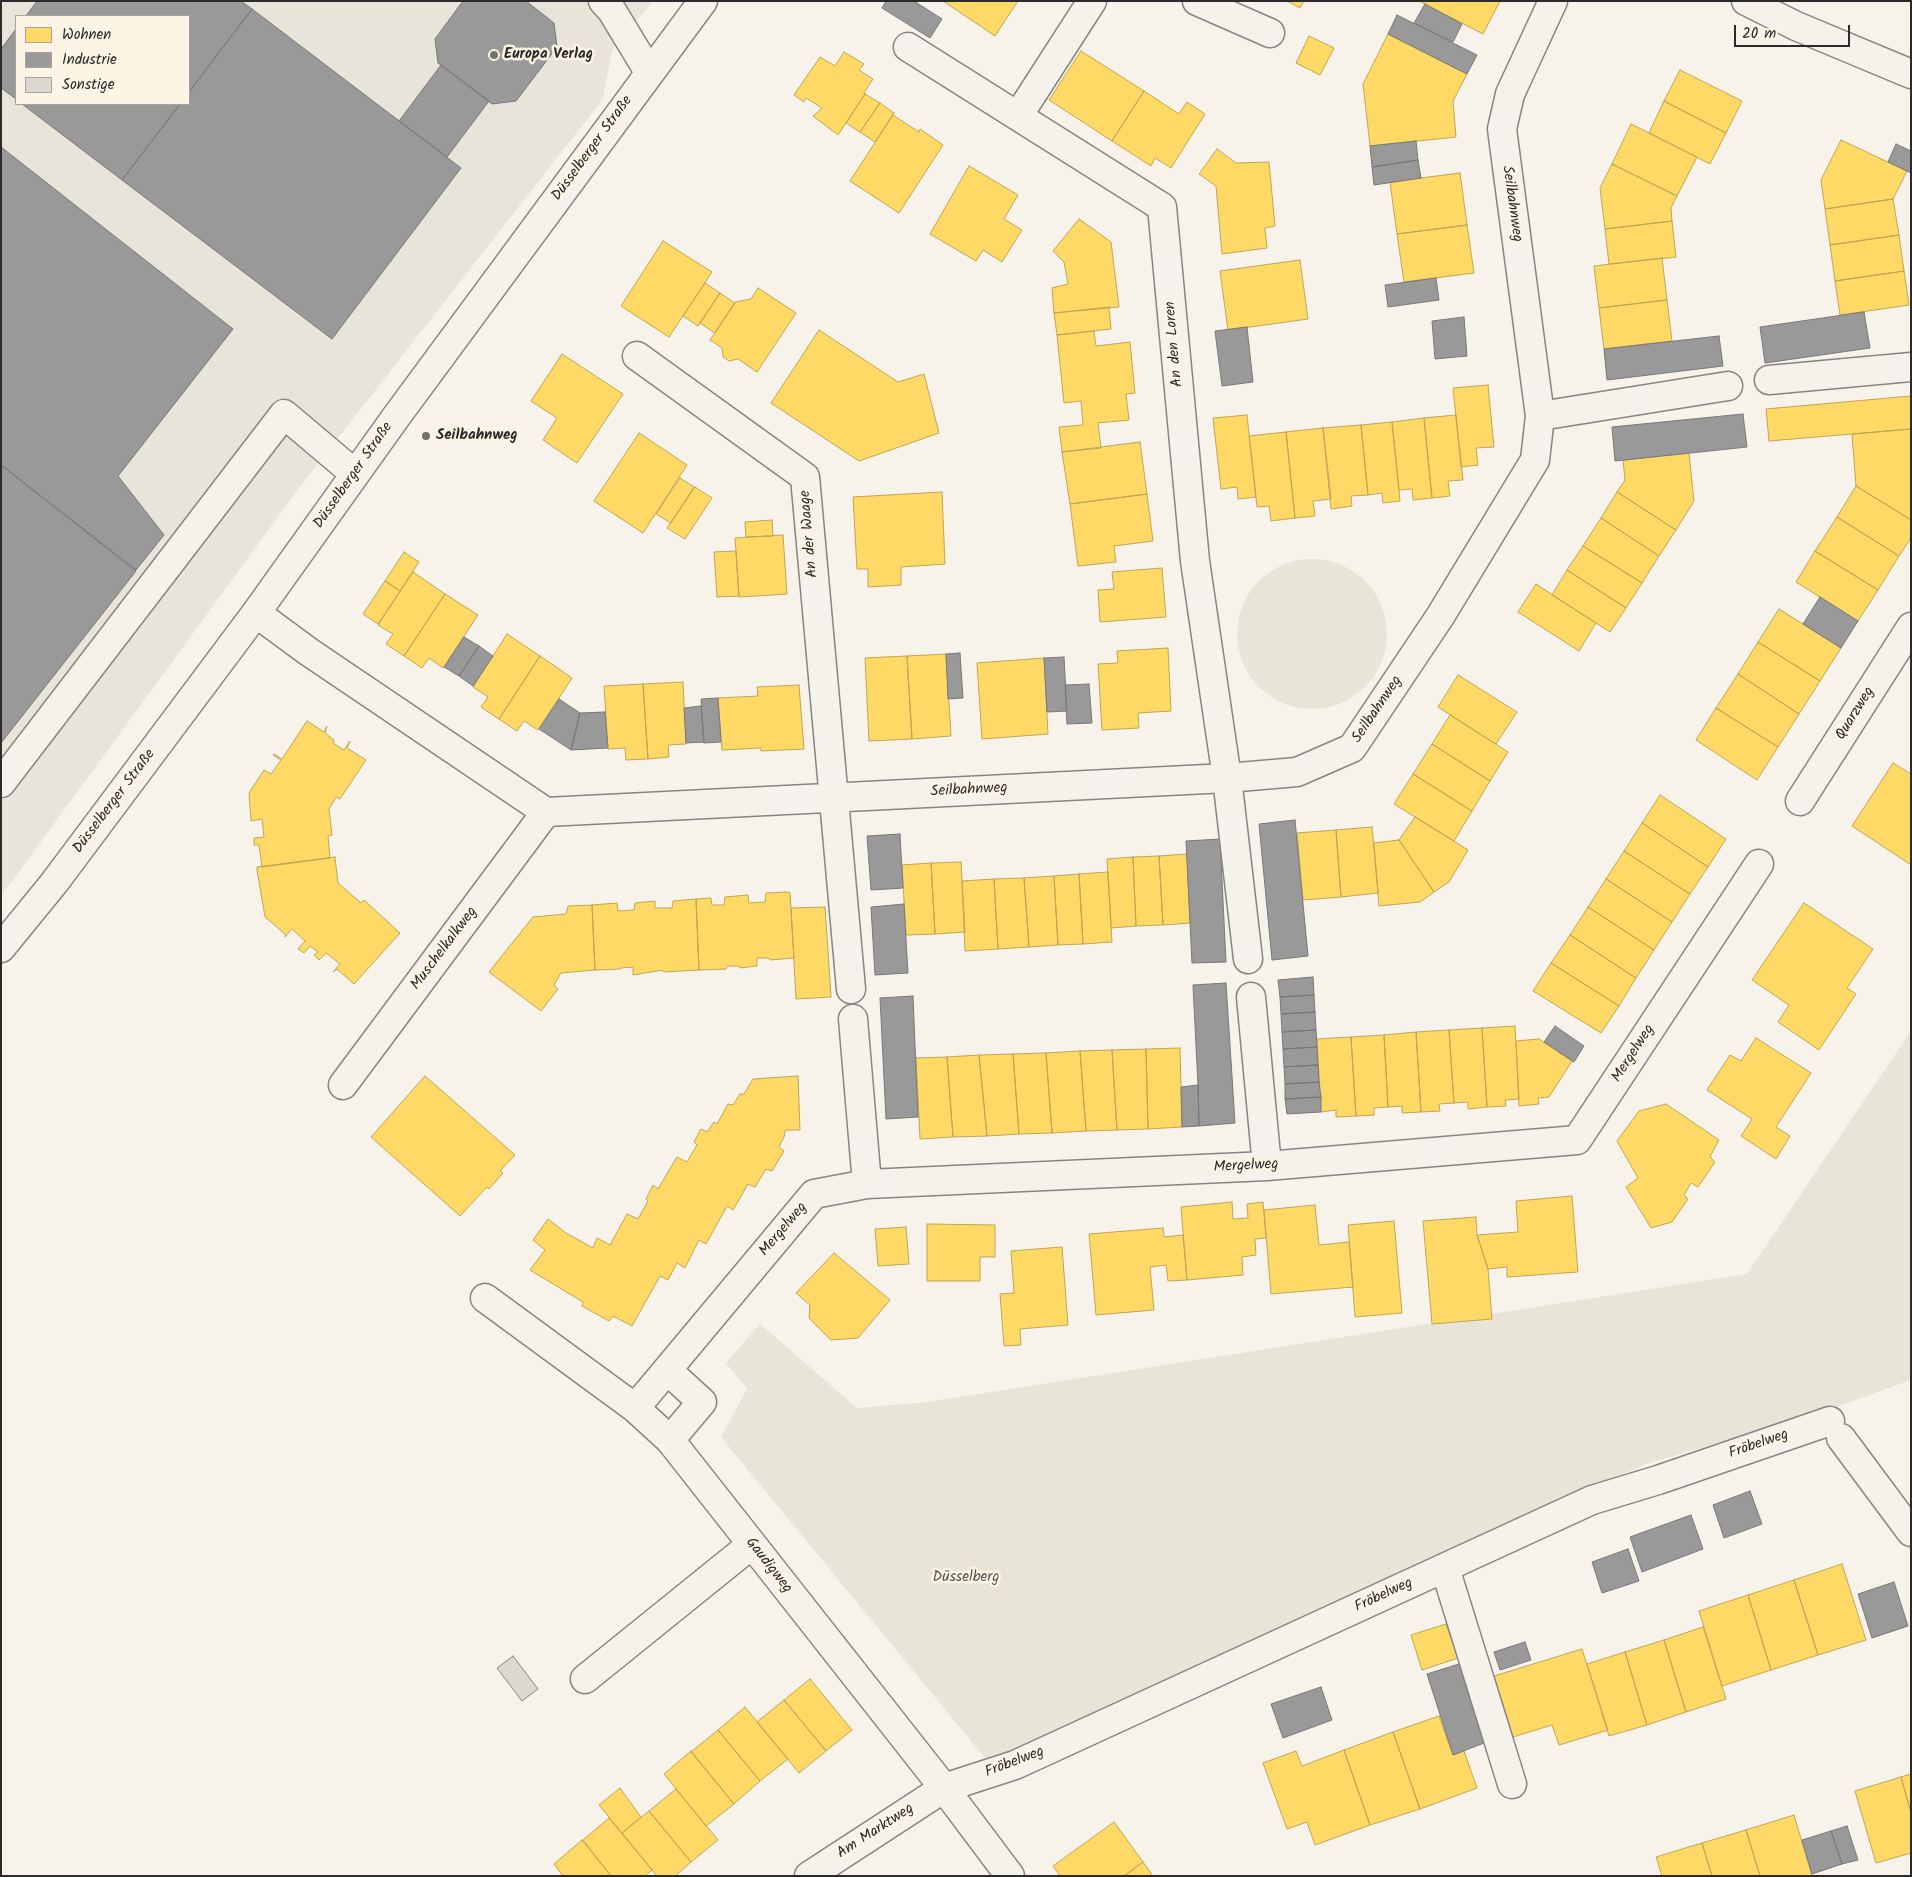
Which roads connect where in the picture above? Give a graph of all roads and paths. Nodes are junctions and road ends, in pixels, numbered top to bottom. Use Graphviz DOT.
graph roads {
  1 [pos="603,1"];
  2 [pos="703,1"];
  3 [pos="1092,1"];
  4 [pos="1197,1"];
  5 [pos="1553,1"];
  6 [pos="1746,1"];
  7 [pos="1270,33"];
  8 [pos="908,47"];
  9 [pos="649,72"];
  10 [pos="1911,74"];
  11 [pos="1018,116"];
  12 [pos="637,356"];
  13 [pos="1911,367"];
  14 [pos="1769,380"];
  15 [pos="1728,386"];
  16 [pos="1540,416"];
  17 [pos="355,474"];
  18 [pos="256,613"];
  19 [pos="1911,627"];
  20 [pos="1227,778"];
  21 [pos="1,783"];
  22 [pos="833,797"];
  23 [pos="1800,801"];
  24 [pos="546,812"];
  25 [pos="1759,864"];
  26 [pos="1,948"];
  27 [pos="1248,959"];
  28 [pos="850,989"];
  29 [pos="1251,997"];
  30 [pos="852,1019"];
  31 [pos="344,1085"];
  32 [pos="1267,1166"];
  33 [pos="867,1184"];
  34 [pos="485,1298"];
  35 [pos="667,1370"];
  36 [pos="635,1408"];
  37 [pos="670,1440"];
  38 [pos="1911,1532"];
  39 [pos="750,1545"];
  40 [pos="1445,1568"];
  41 [pos="585,1679"];
  42 [pos="1512,1784"];
  43 [pos="944,1788"];
  44 [pos="809,1876"];
  45 [pos="1010,1876"];
  1 -- 9 [label="street"];
  2 -- 9 [label="street, Düsselberger Straße"];
  3 -- 11 [label="street"];
  4 -- 7 [label="street"];
  5 -- 16 [label="street, Seilbahnweg"];
  6 -- 10 [label="street"];
  8 -- 11 [label="street, An den Loren"];
  9 -- 17 [label="street, Düsselberger Straße"];
  11 -- 20 [label="street, An den Loren"];
  12 -- 22 [label="street, An der Waage"];
  13 -- 14 [label="street"];
  15 -- 16 [label="street"];
  16 -- 20 [label="street, Seilbahnweg"];
  17 -- 18 [label="street, Düsselberger Straße"];
  17 -- 21 [label="street"];
  18 -- 24 [label="street"];
  18 -- 26 [label="street, Düsselberger Straße"];
  19 -- 23 [label="street, Quarzweg"];
  20 -- 22 [label="street, Seilbahnweg"];
  20 -- 27 [label="street"];
  22 -- 24 [label="street, Seilbahnweg"];
  22 -- 28 [label="street, An der Waage"];
  24 -- 31 [label="street, Muschelkalkweg"];
  25 -- 32 [label="street, Mergelweg"];
  29 -- 32 [label="street"];
  30 -- 33 [label="street"];
  32 -- 33 [label="street, Mergelweg"];
  33 -- 35 [label="street, Mergelweg"];
  34 -- 36 [label="street, Gaudigweg"];
  35 -- 36 [label="street, Mergelweg"];
  35 -- 37 [label="street"];
  36 -- 37 [label="street, Gaudigweg"];
  37 -- 39 [label="street, Gaudigweg"];
  38 -- 40 [label="street, Fröbelweg"];
  39 -- 41 [label="street"];
  39 -- 43 [label="street, Gaudigweg"];
  40 -- 42 [label="street"];
  40 -- 43 [label="street, Fröbelweg"];
  43 -- 44 [label="street, Am Marktweg"];
  43 -- 45 [label="street, Gaudigweg"];
}
